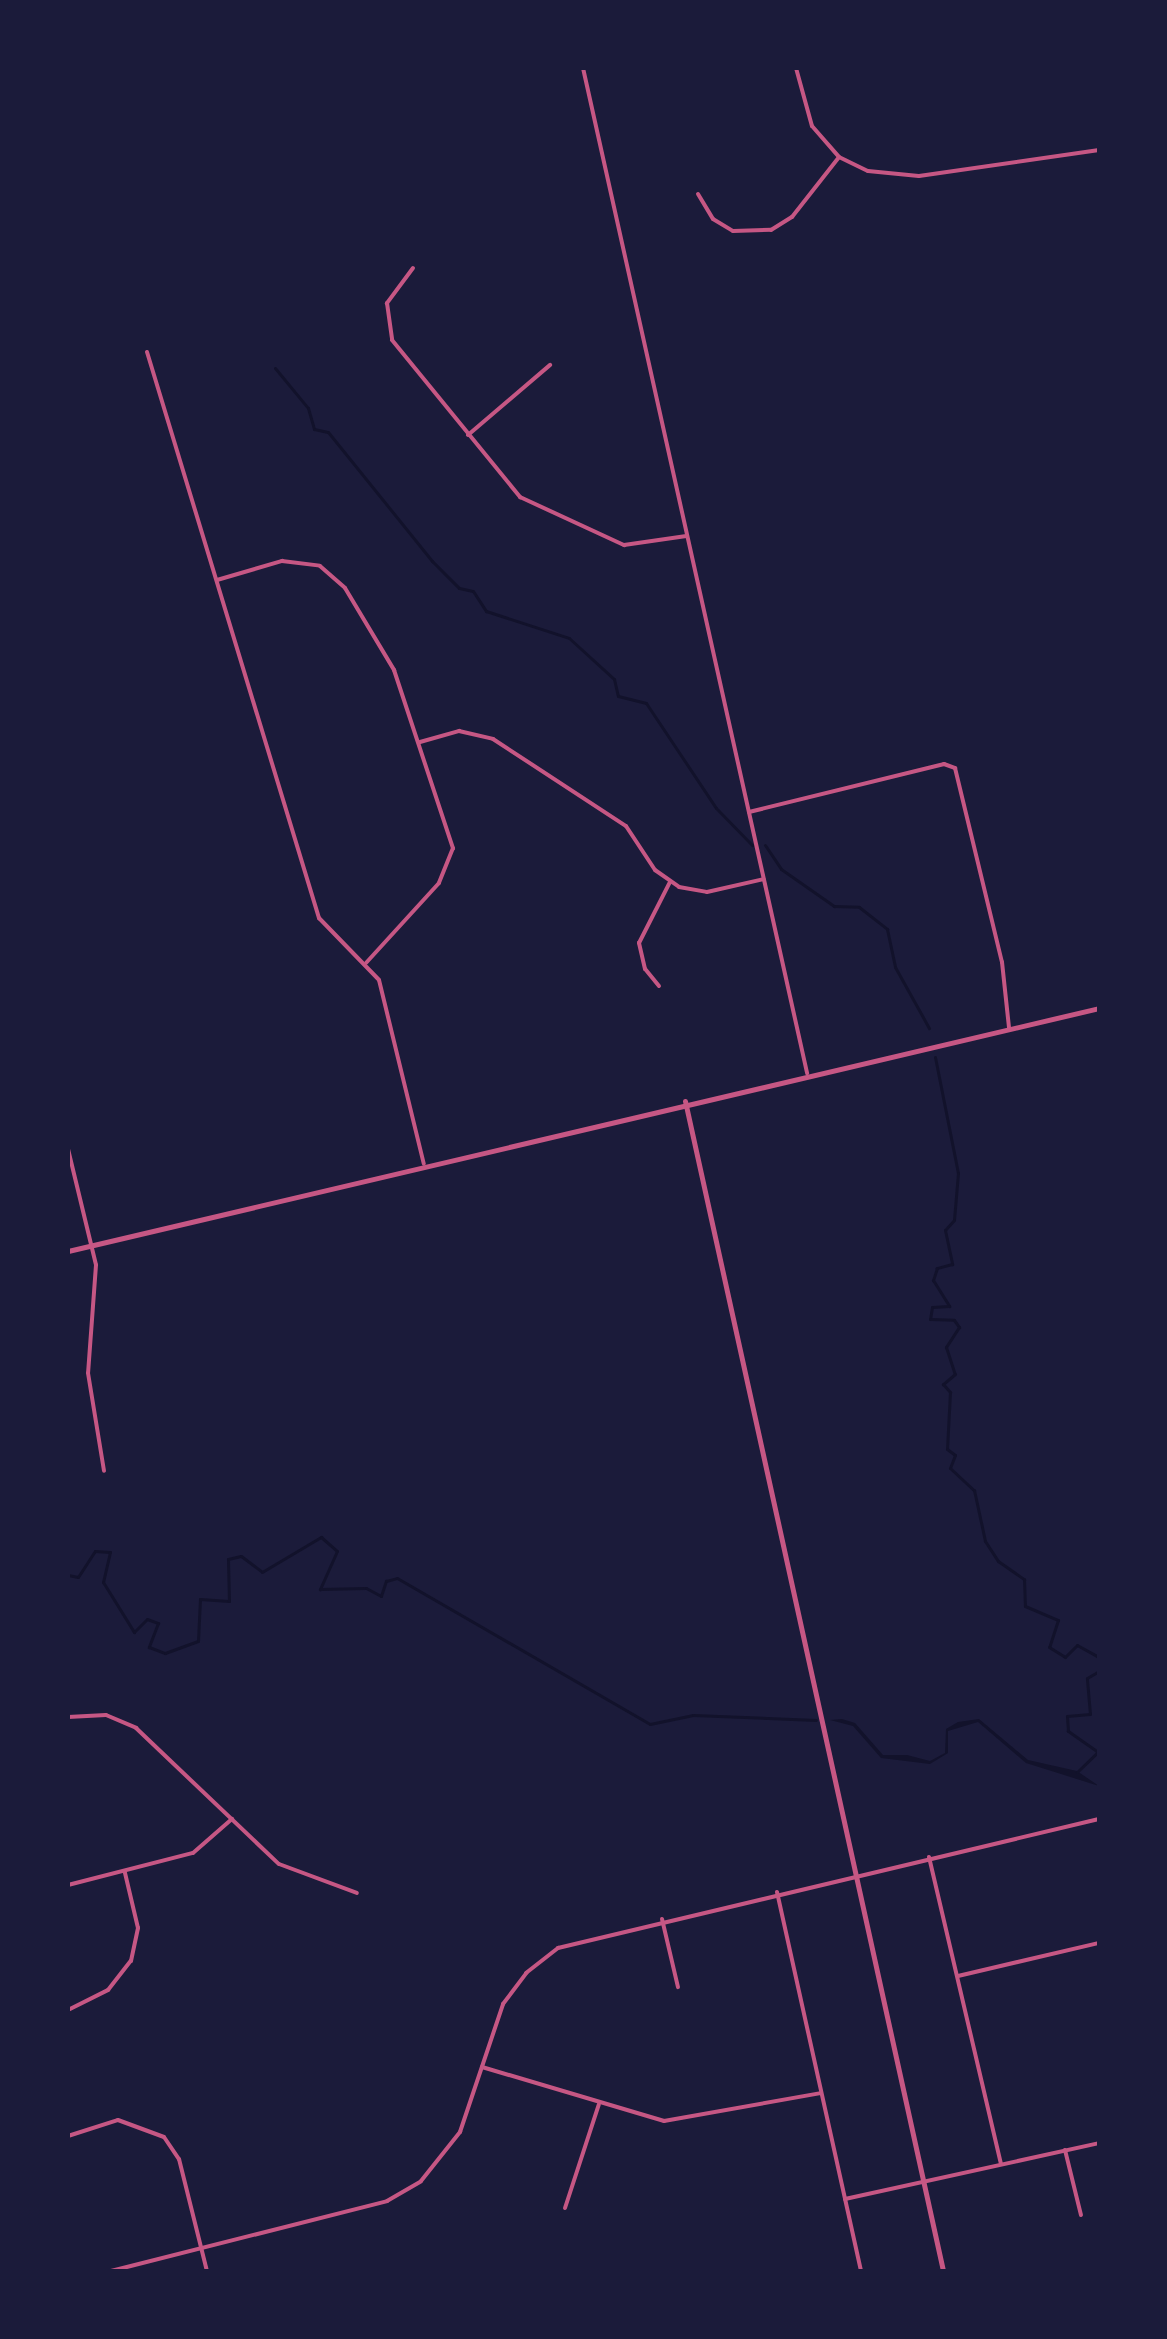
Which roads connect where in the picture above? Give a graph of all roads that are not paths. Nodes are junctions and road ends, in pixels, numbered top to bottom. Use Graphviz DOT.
graph roads {
  1 [pos="583,68"];
  2 [pos="796,68"];
  3 [pos="1099,150"];
  4 [pos="839,157"];
  5 [pos="698,194"];
  6 [pos="413,268"];
  7 [pos="147,352"];
  8 [pos="550,365"];
  9 [pos="468,435"];
  10 [pos="686,536"];
  11 [pos="217,580"];
  12 [pos="420,742"];
  13 [pos="749,812"];
  14 [pos="764,879"];
  15 [pos="670,882"];
  16 [pos="366,963"];
  17 [pos="659,986"];
  18 [pos="1099,1008"];
  19 [pos="1009,1028"];
  20 [pos="807,1073"];
  21 [pos="685,1101"];
  22 [pos="68,1149"];
  23 [pos="424,1164"];
  24 [pos="90,1246"];
  25 [pos="68,1251"];
  26 [pos="104,1471"];
  27 [pos="68,1717"];
  28 [pos="232,1819"];
  29 [pos="1099,1819"];
  30 [pos="929,1857"];
  31 [pos="125,1873"];
  32 [pos="856,1874"];
  33 [pos="68,1885"];
  34 [pos="777,1892"];
  35 [pos="357,1893"];
  36 [pos="662,1919"];
  37 [pos="1099,1943"];
  38 [pos="958,1976"];
  39 [pos="678,1987"];
  40 [pos="68,2010"];
  41 [pos="482,2067"];
  42 [pos="821,2093"];
  43 [pos="599,2104"];
  44 [pos="68,2136"];
  45 [pos="1099,2143"];
  46 [pos="1065,2150"];
  47 [pos="1001,2164"];
  48 [pos="923,2181"];
  49 [pos="845,2199"];
  50 [pos="565,2208"];
  51 [pos="1081,2215"];
  52 [pos="201,2247"];
  53 [pos="111,2271"];
  54 [pos="207,2271"];
  55 [pos="861,2271"];
  56 [pos="943,2271"];
  1 -- 10 [label="street"];
  2 -- 4 [label="street"];
  3 -- 4 [label="street"];
  4 -- 5 [label="street"];
  6 -- 9 [label="street"];
  7 -- 11 [label="street"];
  8 -- 9 [label="street"];
  9 -- 10 [label="street"];
  10 -- 13 [label="street"];
  11 -- 12 [label="street"];
  11 -- 16 [label="street"];
  12 -- 15 [label="street"];
  12 -- 16 [label="street"];
  13 -- 14 [label="street"];
  13 -- 19 [label="street"];
  14 -- 15 [label="street"];
  14 -- 20 [label="street"];
  15 -- 17 [label="street"];
  16 -- 23 [label="street"];
  18 -- 19 [label="street"];
  19 -- 20 [label="street"];
  20 -- 21 [label="street"];
  21 -- 23 [label="street"];
  21 -- 32 [label="street"];
  22 -- 24 [label="street"];
  23 -- 24 [label="street"];
  24 -- 25 [label="street"];
  24 -- 26 [label="street"];
  27 -- 28 [label="street"];
  28 -- 31 [label="street"];
  28 -- 35 [label="street"];
  29 -- 30 [label="street"];
  30 -- 32 [label="street"];
  30 -- 38 [label="street"];
  31 -- 33 [label="street"];
  31 -- 40 [label="street"];
  32 -- 34 [label="street"];
  32 -- 48 [label="street"];
  34 -- 36 [label="street"];
  34 -- 42 [label="street"];
  36 -- 39 [label="street"];
  36 -- 41 [label="street"];
  37 -- 38 [label="street"];
  38 -- 47 [label="street"];
  41 -- 43 [label="street"];
  41 -- 52 [label="street"];
  42 -- 43 [label="street"];
  42 -- 49 [label="street"];
  43 -- 50 [label="street"];
  44 -- 52 [label="street"];
  45 -- 46 [label="street"];
  46 -- 47 [label="street"];
  46 -- 51 [label="street"];
  47 -- 48 [label="street"];
  48 -- 49 [label="street"];
  48 -- 56 [label="street"];
  49 -- 55 [label="street"];
  52 -- 53 [label="street"];
  52 -- 54 [label="street"];
}
